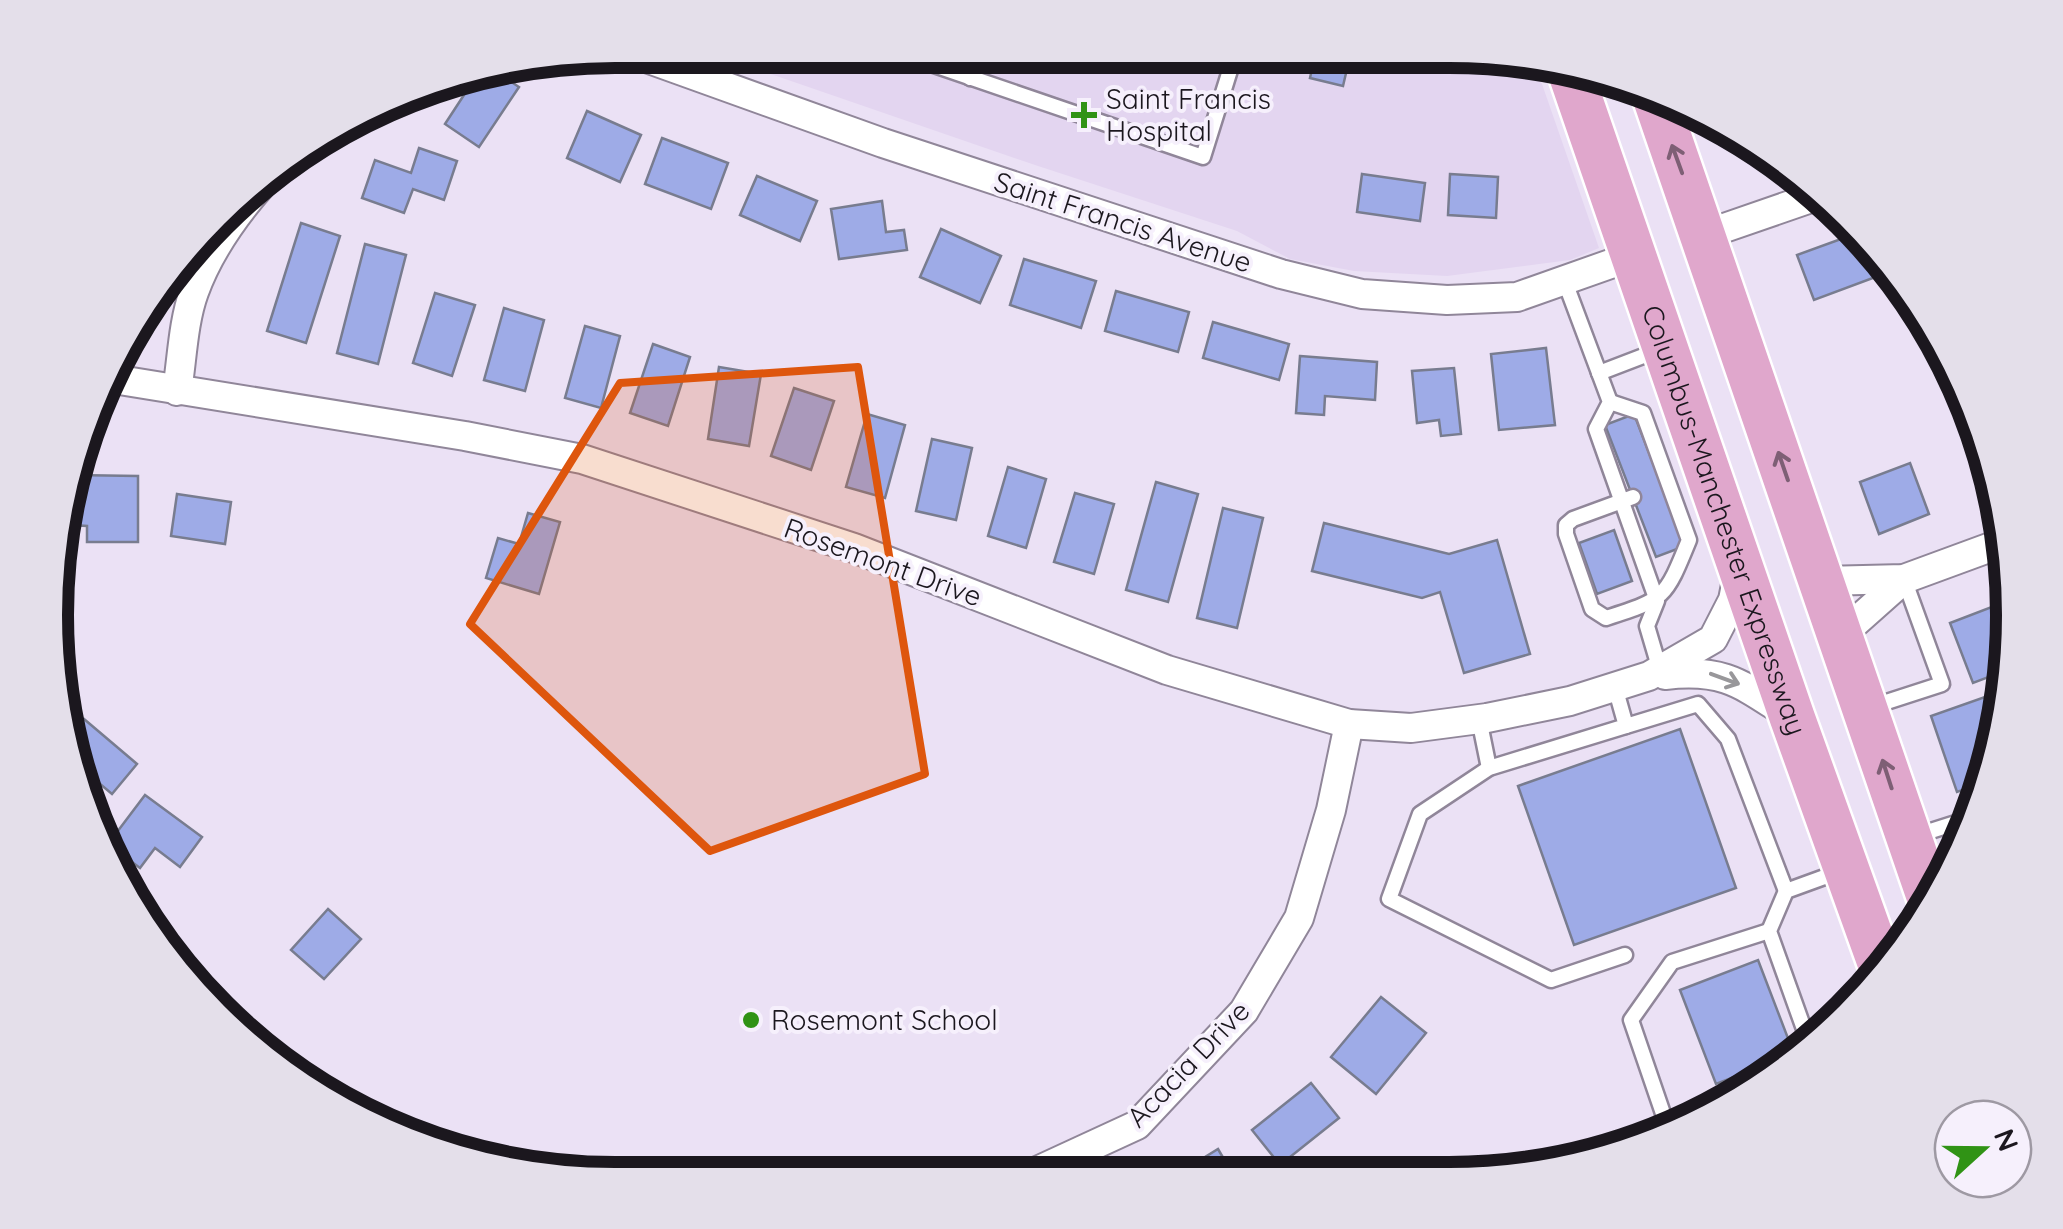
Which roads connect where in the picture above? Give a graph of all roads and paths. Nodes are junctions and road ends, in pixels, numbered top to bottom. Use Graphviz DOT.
graph roads {
  1 [pos="680,68"];
  2 [pos="941,68"];
  3 [pos="973,68"];
  4 [pos="1231,68"];
  5 [pos="970,78"];
  6 [pos="1574,82"];
  7 [pos="1660,110"];
  8 [pos="1805,200"];
  9 [pos="230,226"];
  10 [pos="1704,236"];
  11 [pos="1633,256"];
  12 [pos="1565,282"];
  13 [pos="1665,348"];
  14 [pos="1599,373"];
  15 [pos="120,381"];
  16 [pos="177,392"];
  17 [pos="1610,402"];
  18 [pos="1627,498"];
  19 [pos="1696,516"];
  20 [pos="1991,547"];
  21 [pos="1740,565"];
  22 [pos="1904,579"];
  23 [pos="1822,581"];
  24 [pos="1657,602"];
  25 [pos="1841,635"];
  26 [pos="1655,673"];
  27 [pos="1614,687"];
  28 [pos="1866,708"];
  29 [pos="1792,717"];
  30 [pos="1479,719"];
  31 [pos="1349,724"];
  32 [pos="1626,726"];
  33 [pos="1489,768"];
  34 [pos="1954,824"];
  35 [pos="1909,838"];
  36 [pos="1846,869"];
  37 [pos="1925,883"];
  38 [pos="1786,890"];
  39 [pos="1769,931"];
  40 [pos="1877,953"];
  41 [pos="1626,955"];
  42 [pos="1805,1029"];
  43 [pos="1664,1117"];
  44 [pos="1056,1162"];
  1 -- 12 [label="street, Saint Francis Avenue"];
  2 -- 5 [label="lane"];
  3 -- 5 [label="lane"];
  4 -- 5 [label="lane"];
  6 -- 11 [label="main road, Columbus-Manchester Expressway"];
  10 -- 7 [label="main road, one-way"];
  8 -- 10 [label="street"];
  9 -- 16 [label="street"];
  23 -- 10 [label="main road, one-way"];
  11 -- 12 [label="street, Saint Francis Avenue"];
  11 -- 13 [label="main road, Columbus-Manchester Expressway"];
  12 -- 14 [label="lane"];
  13 -- 14 [label="lane"];
  13 -- 19 [label="main road, Columbus-Manchester Expressway"];
  14 -- 17 [label="lane"];
  15 -- 16 [label="street, Rosemont Drive"];
  16 -- 31 [label="street, Rosemont Drive"];
  17 -- 18 [label="lane"];
  17 -- 19 [label="lane"];
  18 -- 24 [label="lane"];
  18 -- 24 [label="lane"];
  19 -- 21 [label="main road, Columbus-Manchester Expressway"];
  19 -- 24 [label="lane"];
  20 -- 22 [label="street"];
  21 -- 26 [label="street, Rosemont Drive"];
  21 -- 29 [label="main road, Columbus-Manchester Expressway"];
  22 -- 23 [label="street"];
  22 -- 25 [label="street"];
  22 -- 28 [label="lane"];
  23 -- 25 [label="main road"];
  24 -- 26 [label="lane"];
  25 -- 28 [label="main road"];
  26 -- 27 [label="street, Rosemont Drive"];
  26 -- 29 [label="street, Rosemont Drive, one-way"];
  27 -- 30 [label="street, Rosemont Drive"];
  27 -- 32 [label="lane"];
  35 -- 28 [label="main road, one-way"];
  29 -- 36 [label="main road, Columbus-Manchester Expressway"];
  30 -- 31 [label="street, Rosemont Drive"];
  30 -- 33 [label="lane"];
  31 -- 44 [label="street, Acacia Drive"];
  32 -- 33 [label="lane"];
  32 -- 38 [label="lane"];
  33 -- 41 [label="lane"];
  34 -- 35 [label="lane"];
  35 -- 37 [label="main road"];
  36 -- 38 [label="lane"];
  36 -- 40 [label="main road, Columbus-Manchester Expressway"];
  38 -- 39 [label="lane"];
  39 -- 42 [label="lane"];
  39 -- 43 [label="lane"];
}
